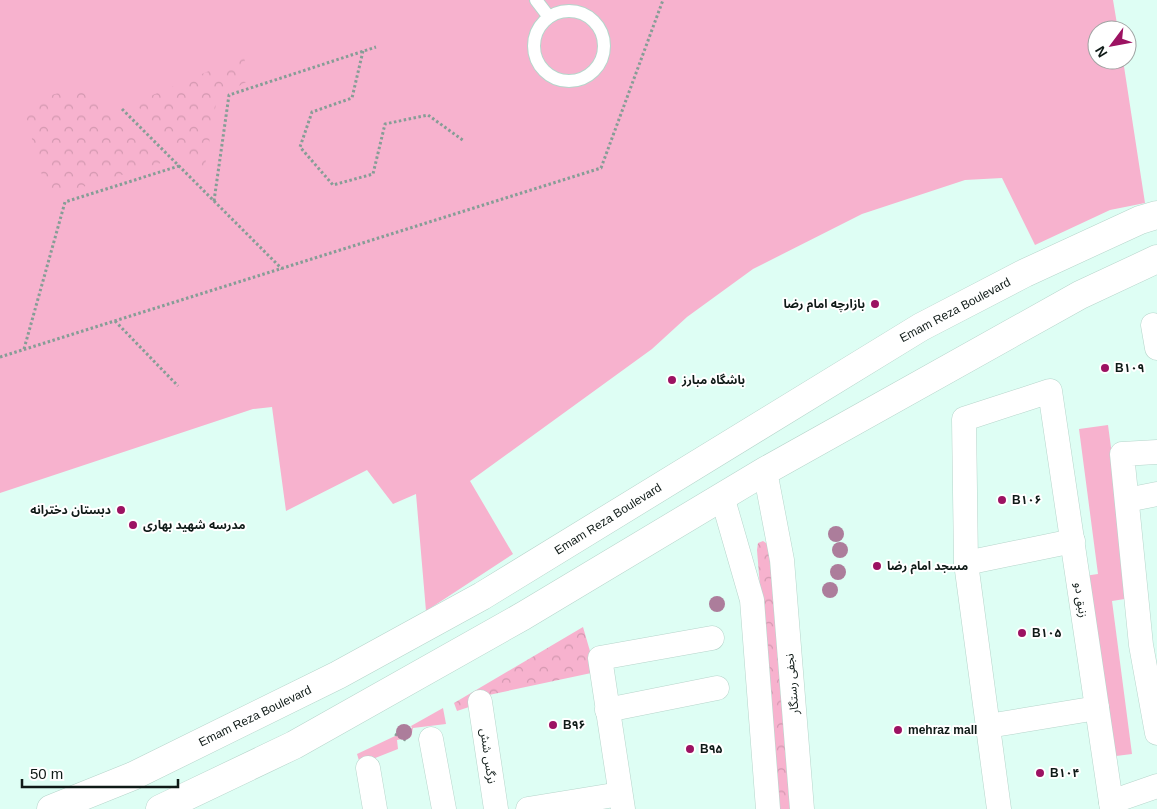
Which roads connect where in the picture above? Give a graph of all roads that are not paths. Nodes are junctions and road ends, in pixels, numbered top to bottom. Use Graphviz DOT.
graph roads {
  1 [pos="536,0"];
  2 [pos="549,17"];
  3 [pos="1157,215"];
  4 [pos="1157,259"];
  5 [pos="1157,452"];
  6 [pos="765,470"];
  7 [pos="1157,494"];
  8 [pos="722,496"];
  9 [pos="1127,500"];
  10 [pos="1073,541"];
  11 [pos="966,563"];
  12 [pos="712,638"];
  13 [pos="1149,644"];
  14 [pos="717,688"];
  15 [pos="480,702"];
  16 [pos="1097,708"];
  17 [pos="608,710"];
  18 [pos="988,726"];
  19 [pos="1157,733"];
  20 [pos="431,739"];
  21 [pos="368,768"];
  22 [pos="1157,786"];
  23 [pos="622,801"];
  24 [pos="1112,805"];
  25 [pos="51,809"];
  26 [pos="160,809"];
  27 [pos="375,809"];
  28 [pos="444,809"];
  29 [pos="496,809"];
  30 [pos="528,809"];
  31 [pos="768,809"];
  32 [pos="802,809"];
  33 [pos="999,809"];
  1 -- 2 [label="lane"];
  2 -- 2 [label="lane"];
  3 -- 25 [label="street, Emam Reza Boulevard"];
  4 -- 6 [label="street"];
  5 -- 9 [label="street"];
  6 -- 8 [label="street"];
  6 -- 32 [label="street, نجفی رستگار"];
  7 -- 9 [label="street"];
  8 -- 26 [label="street"];
  8 -- 31 [label="street"];
  9 -- 13 [label="street"];
  10 -- 11 [label="street"];
  10 -- 11 [label="street, زنبق دو"];
  10 -- 16 [label="street, زنبق دو"];
  11 -- 18 [label="street"];
  12 -- 17 [label="street"];
  13 -- 19 [label="street"];
  14 -- 17 [label="street"];
  15 -- 29 [label="street, نرگس شش"];
  16 -- 18 [label="street"];
  16 -- 24 [label="street, زنبق دو"];
  17 -- 23 [label="street"];
  18 -- 33 [label="street"];
  20 -- 28 [label="street"];
  21 -- 27 [label="street"];
  22 -- 24 [label="street"];
  23 -- 30 [label="street"];
}
